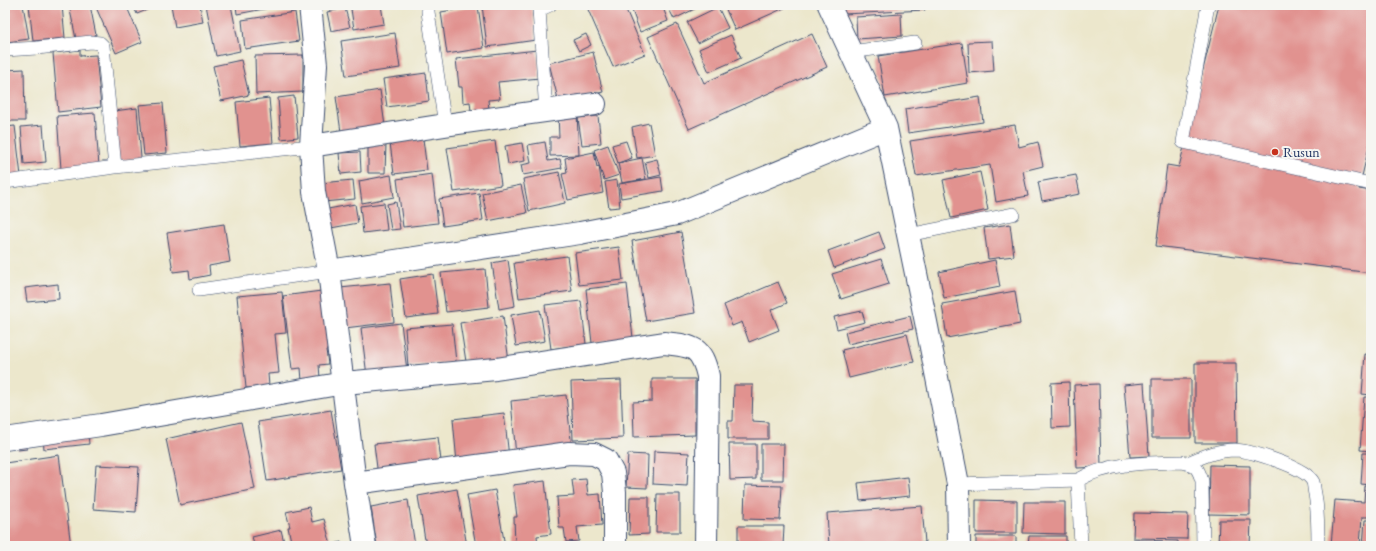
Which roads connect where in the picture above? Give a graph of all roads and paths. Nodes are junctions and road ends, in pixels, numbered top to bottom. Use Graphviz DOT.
graph roads {
  1 [pos="310,5"];
  2 [pos="428,5"];
  3 [pos="829,5"];
  4 [pos="1208,5"];
  5 [pos="542,6"];
  6 [pos="915,43"];
  7 [pos="5,50"];
  8 [pos="851,52"];
  9 [pos="595,104"];
  10 [pos="546,112"];
  11 [pos="445,125"];
  12 [pos="886,128"];
  13 [pos="311,146"];
  14 [pos="115,167"];
  15 [pos="5,182"];
  16 [pos="1371,184"];
  17 [pos="1012,214"];
  18 [pos="908,235"];
  19 [pos="329,271"];
  20 [pos="199,290"];
  21 [pos="344,383"];
  22 [pos="5,439"];
  23 [pos="1188,463"];
  24 [pos="1078,480"];
  25 [pos="355,483"];
  26 [pos="958,484"];
  27 [pos="365,546"];
  28 [pos="615,546"];
  29 [pos="706,546"];
  30 [pos="959,546"];
  31 [pos="1081,546"];
  32 [pos="1203,546"];
  33 [pos="1318,546"];
  1 -- 13 [label="street"];
  2 -- 11 [label="lane"];
  3 -- 8 [label="street"];
  4 -- 16 [label="lane"];
  5 -- 10 [label="lane"];
  6 -- 8 [label="lane"];
  7 -- 14 [label="lane"];
  8 -- 12 [label="street"];
  9 -- 10 [label="street"];
  10 -- 11 [label="street"];
  11 -- 13 [label="street"];
  12 -- 18 [label="street"];
  12 -- 19 [label="street"];
  13 -- 14 [label="lane"];
  13 -- 19 [label="street"];
  14 -- 15 [label="lane"];
  17 -- 18 [label="lane"];
  18 -- 26 [label="street"];
  19 -- 20 [label="lane"];
  19 -- 21 [label="street"];
  21 -- 22 [label="street"];
  21 -- 25 [label="street"];
  21 -- 29 [label="street"];
  23 -- 24 [label="lane"];
  23 -- 32 [label="lane"];
  23 -- 33 [label="lane"];
  24 -- 26 [label="lane"];
  24 -- 31 [label="lane"];
  25 -- 27 [label="street"];
  25 -- 28 [label="street"];
  26 -- 30 [label="street"];
}
